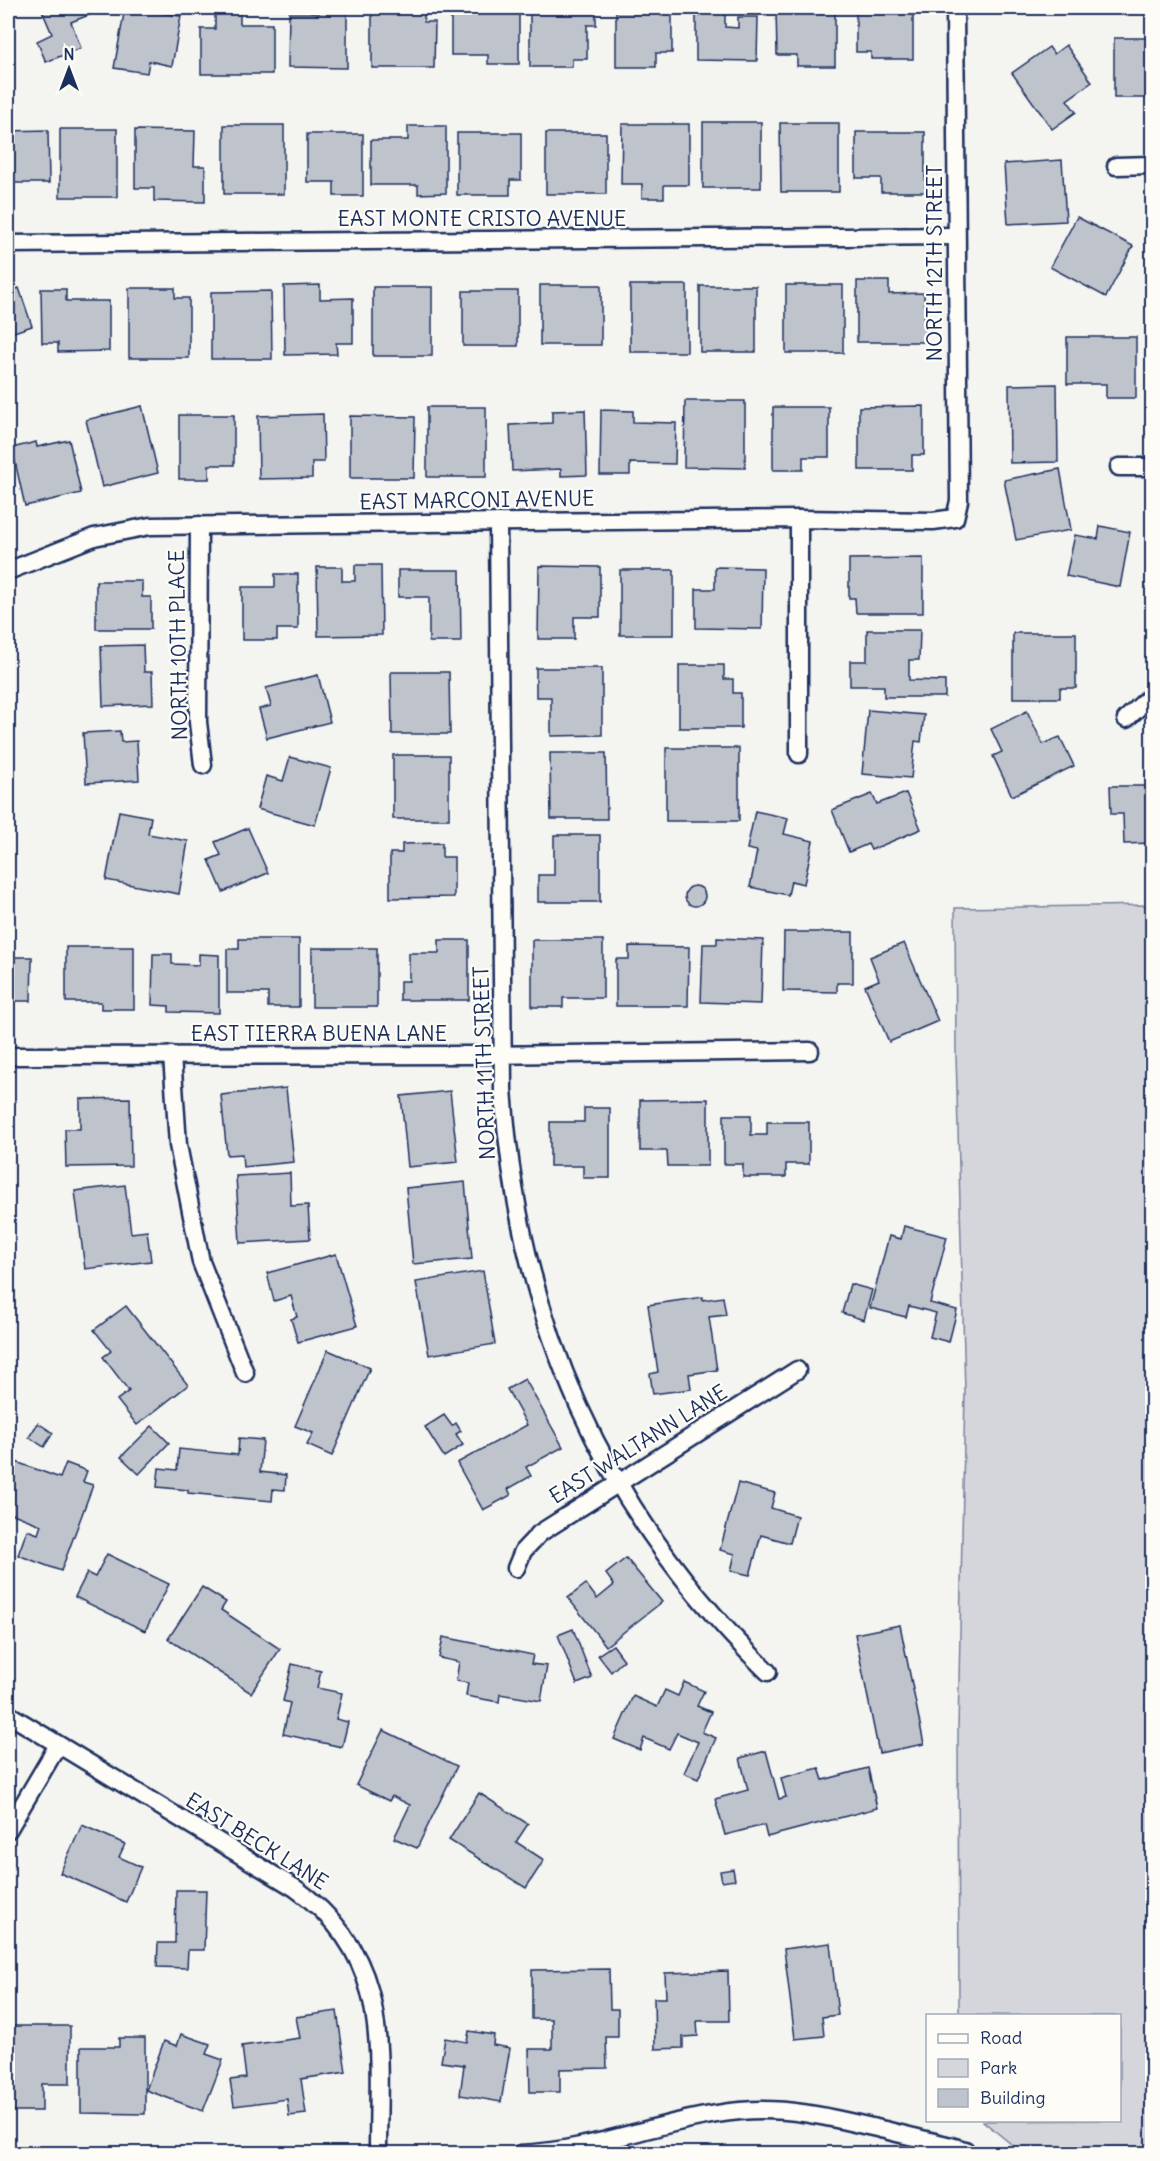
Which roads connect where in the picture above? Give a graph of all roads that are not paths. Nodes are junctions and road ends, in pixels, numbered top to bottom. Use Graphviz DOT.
graph roads {
  1 [pos="955,8"];
  2 [pos="1152,165"];
  3 [pos="1116,166"];
  4 [pos="956,236"];
  5 [pos="8,244"];
  6 [pos="1119,467"];
  7 [pos="1152,467"];
  8 [pos="955,518"];
  9 [pos="799,519"];
  10 [pos="498,522"];
  11 [pos="199,525"];
  12 [pos="8,571"];
  13 [pos="1152,695"];
  14 [pos="1126,719"];
  15 [pos="799,754"];
  16 [pos="203,765"];
  17 [pos="810,1051"];
  18 [pos="172,1055"];
  19 [pos="504,1055"];
  20 [pos="8,1056"];
  21 [pos="797,1370"];
  22 [pos="245,1373"];
  23 [pos="617,1483"];
  24 [pos="516,1568"];
  25 [pos="768,1672"];
  26 [pos="8,1714"];
  27 [pos="58,1745"];
  28 [pos="8,1830"];
  29 [pos="966,2152"];
  30 [pos="378,2154"];
  31 [pos="520,2154"];
  1 -- 4 [label="street, NORTH 12TH STREET"];
  2 -- 3 [label="street"];
  4 -- 5 [label="street, EAST MONTE CRISTO AVENUE"];
  4 -- 8 [label="street, NORTH 12TH STREET"];
  6 -- 7 [label="street"];
  8 -- 9 [label="street, EAST MARCONI AVENUE"];
  9 -- 10 [label="street, EAST MARCONI AVENUE"];
  9 -- 15 [label="street"];
  10 -- 11 [label="street, EAST MARCONI AVENUE"];
  10 -- 19 [label="street, NORTH 11TH STREET"];
  11 -- 12 [label="street, EAST MARCONI AVENUE"];
  11 -- 16 [label="street, NORTH 10TH PLACE"];
  13 -- 14 [label="street"];
  17 -- 19 [label="street, EAST TIERRA BUENA LANE"];
  18 -- 19 [label="street, EAST TIERRA BUENA LANE"];
  18 -- 20 [label="street, EAST TIERRA BUENA LANE"];
  18 -- 22 [label="street"];
  19 -- 23 [label="street, NORTH 11TH STREET"];
  21 -- 23 [label="street, EAST WALTANN LANE"];
  23 -- 24 [label="street, EAST WALTANN LANE"];
  23 -- 25 [label="street, NORTH 11TH STREET"];
  26 -- 27 [label="street, EAST BECK LANE"];
  27 -- 28 [label="street"];
  27 -- 30 [label="street, EAST BECK LANE"];
  29 -- 31 [label="street"];
}
